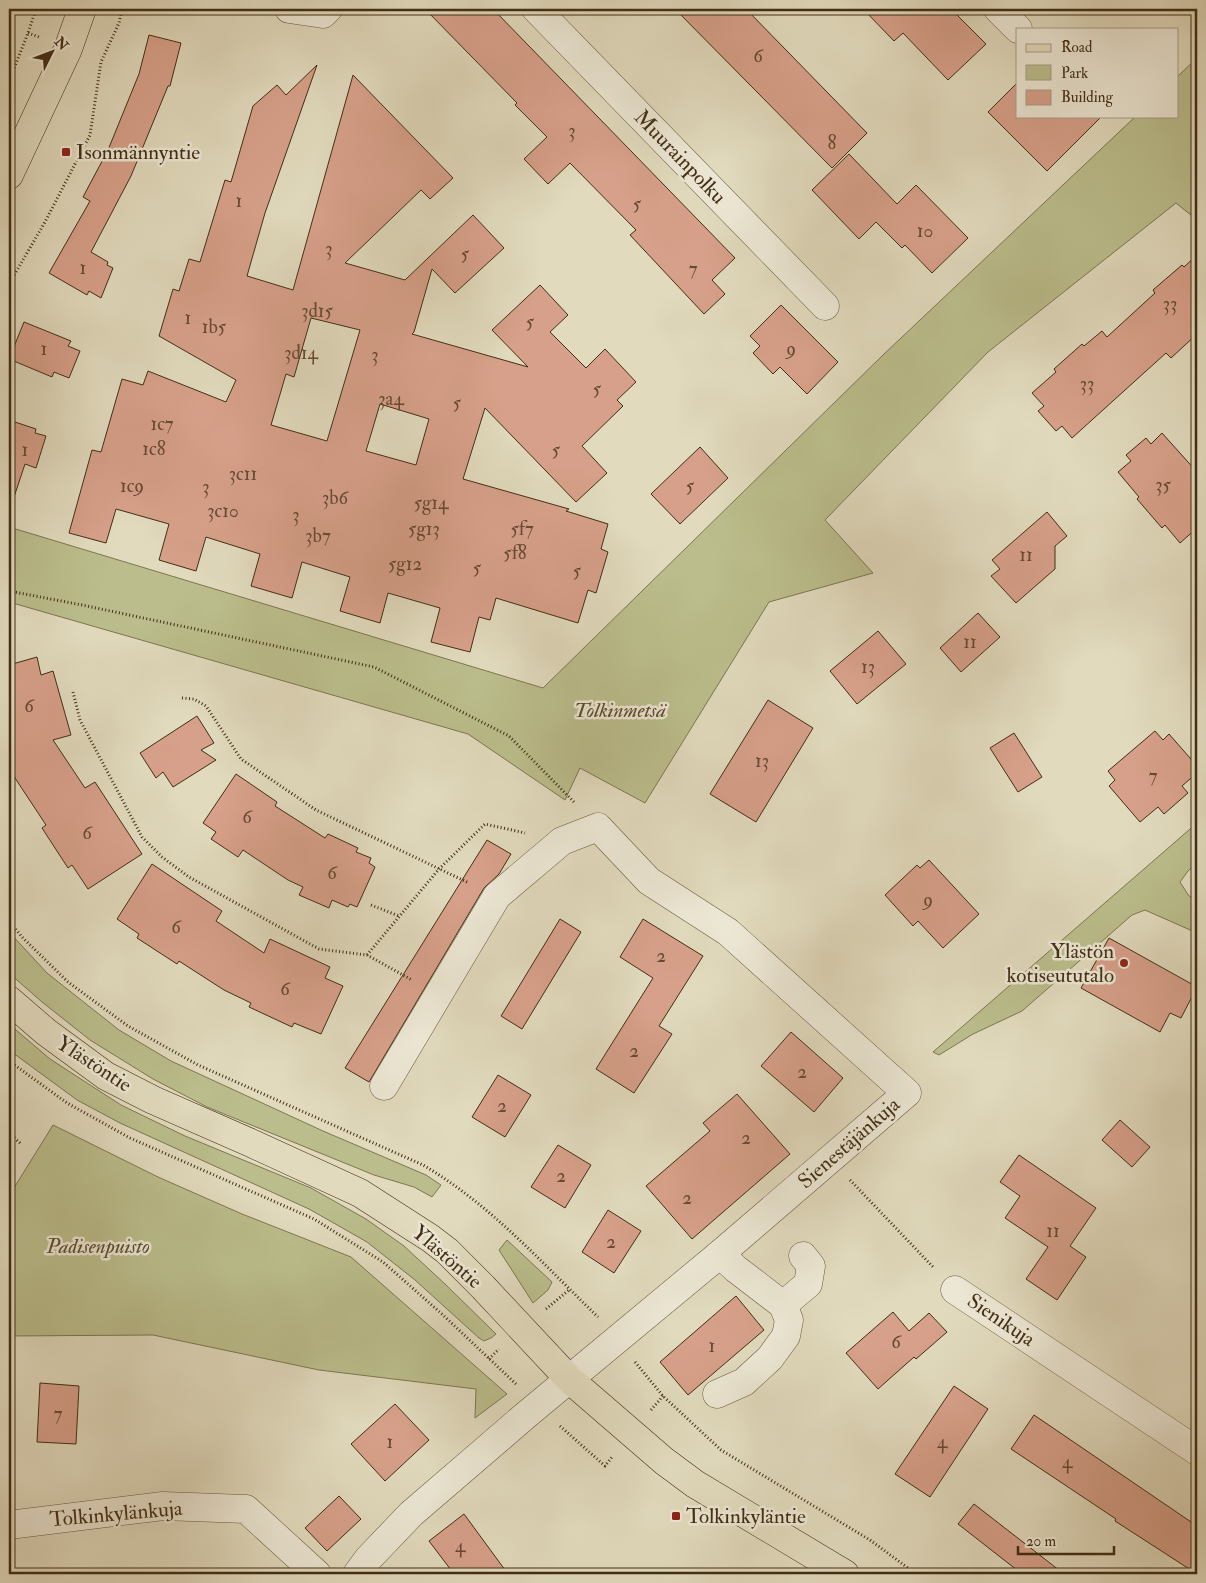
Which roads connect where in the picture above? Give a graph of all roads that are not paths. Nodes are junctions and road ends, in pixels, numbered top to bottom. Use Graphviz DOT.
graph roads {
  1 [pos="82,9"];
  2 [pos="289,9"];
  3 [pos="328,9"];
  4 [pos="536,9"];
  5 [pos="998,9"];
  6 [pos="1017,28"];
  7 [pos="9,175"];
  8 [pos="825,306"];
  9 [pos="9,1000"];
  10 [pos="384,1086"];
  11 [pos="720,1254"];
  12 [pos="803,1256"];
  13 [pos="956,1290"];
  14 [pos="783,1305"];
  15 [pos="569,1380"];
  16 [pos="717,1394"];
  17 [pos="1197,1451"];
  18 [pos="9,1525"];
  19 [pos="317,1574"];
  20 [pos="357,1574"];
  21 [pos="845,1574"];
  1 -- 7 [label="main road"];
  2 -- 3 [label="street"];
  4 -- 8 [label="street, Muurainpolku"];
  5 -- 6 [label="street"];
  9 -- 15 [label="main road, Ylästöntie"];
  10 -- 11 [label="street, Sienestäjänkuja"];
  11 -- 14 [label="street"];
  11 -- 15 [label="street, Sienestäjänkuja"];
  12 -- 14 [label="street"];
  13 -- 17 [label="street, Sienikuja"];
  14 -- 16 [label="street"];
  15 -- 20 [label="street"];
  15 -- 21 [label="main road, Ylästöntie"];
  18 -- 19 [label="street, Tolkinkylänkuja"];
}
